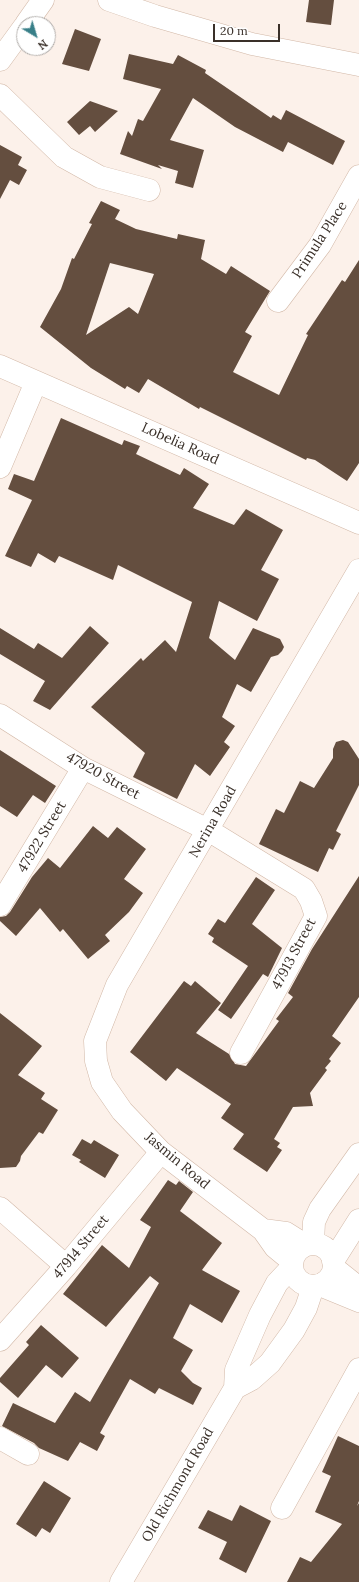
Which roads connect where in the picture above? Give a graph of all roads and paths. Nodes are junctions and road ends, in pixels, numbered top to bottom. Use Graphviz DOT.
graph roads {
  1 [pos="43,0"];
  2 [pos="109,0"];
  3 [pos="32,16"];
  4 [pos="16,38"];
  5 [pos="0,60"];
  6 [pos="359,65"];
  7 [pos="0,95"];
  8 [pos="359,176"];
  9 [pos="149,190"];
  10 [pos="278,301"];
  11 [pos="0,366"];
  12 [pos="36,382"];
  13 [pos="0,467"];
  14 [pos="359,523"];
  15 [pos="359,570"];
  16 [pos="0,715"];
  17 [pos="83,768"];
  18 [pos="208,830"];
  19 [pos="0,905"];
  20 [pos="240,1053"];
  21 [pos="102,1082"];
  22 [pos="161,1152"];
  23 [pos="359,1154"];
  24 [pos="0,1208"];
  25 [pos="359,1220"];
  26 [pos="263,1230"];
  27 [pos="309,1244"];
  28 [pos="292,1264"];
  29 [pos="334,1264"];
  30 [pos="66,1266"];
  31 [pos="317,1286"];
  32 [pos="359,1288"];
  33 [pos="359,1301"];
  34 [pos="0,1340"];
  35 [pos="359,1369"];
  36 [pos="235,1388"];
  37 [pos="0,1438"];
  38 [pos="28,1454"];
  39 [pos="282,1508"];
  40 [pos="121,1582"];
  1 -- 3 [label="street"];
  2 -- 6 [label="street"];
  4 -- 5 [label="street"];
  7 -- 9 [label="street"];
  8 -- 10 [label="street, Primula Place"];
  11 -- 12 [label="street, Lobelia Road"];
  12 -- 13 [label="street"];
  12 -- 14 [label="street, Lobelia Road"];
  15 -- 18 [label="street, Nerina Road"];
  16 -- 17 [label="street, 47920 Street"];
  17 -- 18 [label="street, 47920 Street"];
  17 -- 19 [label="street, 47922 Street"];
  18 -- 20 [label="street, 47913 Street"];
  18 -- 21 [label="street, Nerina Road"];
  21 -- 22 [label="street, Jasmin Road"];
  22 -- 26 [label="street, Jasmin Road"];
  22 -- 30 [label="street, 47914 Street"];
  23 -- 27 [label="street"];
  24 -- 30 [label="street"];
  25 -- 29 [label="street"];
  26 -- 27 [label="street, Jasmin Road"];
  26 -- 28 [label="street, Jasmin Road"];
  27 -- 28 [label="street, Old Richmond Road"];
  27 -- 29 [label="street"];
  28 -- 31 [label="street"];
  28 -- 36 [label="street, Old Richmond Road"];
  29 -- 31 [label="street"];
  29 -- 32 [label="street"];
  30 -- 34 [label="street, 47914 Street"];
  31 -- 33 [label="street"];
  31 -- 36 [label="street"];
  35 -- 39 [label="street"];
  36 -- 40 [label="street, Old Richmond Road"];
  37 -- 38 [label="street"];
}
